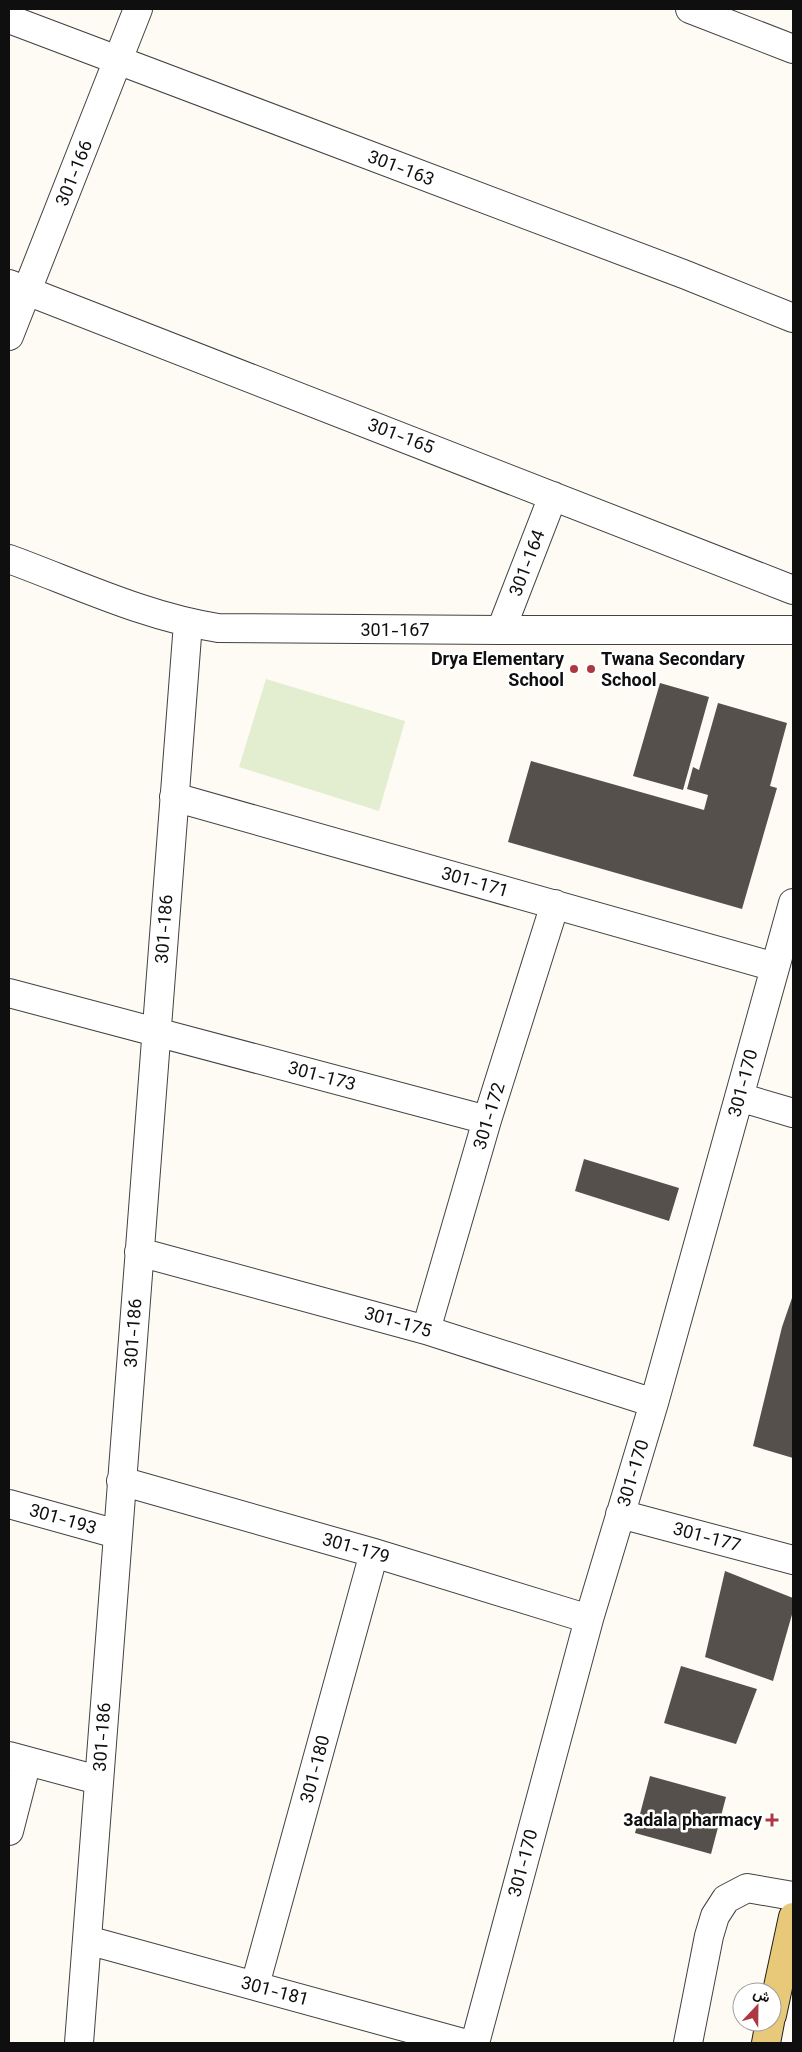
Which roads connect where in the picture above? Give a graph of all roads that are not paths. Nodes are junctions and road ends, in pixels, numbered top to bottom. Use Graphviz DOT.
graph roads {
  1 [pos="138,9"];
  2 [pos="690,9"];
  3 [pos="739,18"];
  4 [pos="9,19"];
  5 [pos="793,49"];
  6 [pos="118,62"];
  7 [pos="18,287"];
  8 [pos="793,318"];
  9 [pos="9,336"];
  10 [pos="553,496"];
  11 [pos="9,559"];
  12 [pos="793,590"];
  13 [pos="188,623"];
  14 [pos="502,630"];
  15 [pos="793,630"];
  16 [pos="174,797"];
  17 [pos="793,903"];
  18 [pos="554,904"];
  19 [pos="775,967"];
  20 [pos="9,992"];
  21 [pos="156,1032"];
  22 [pos="739,1097"];
  23 [pos="793,1112"];
  24 [pos="487,1120"];
  25 [pos="139,1252"];
  26 [pos="426,1330"];
  27 [pos="654,1403"];
  28 [pos="121,1482"];
  29 [pos="9,1504"];
  30 [pos="620,1514"];
  31 [pos="117,1534"];
  32 [pos="374,1553"];
  33 [pos="793,1560"];
  34 [pos="589,1619"];
  35 [pos="18,1758"];
  36 [pos="98,1780"];
  37 [pos="9,1831"];
  38 [pos="793,1896"];
  39 [pos="793,1917"];
  40 [pos="87,1940"];
  41 [pos="779,1982"];
  42 [pos="255,1985"];
  43 [pos="80,2043"];
  44 [pos="463,2043"];
  45 [pos="474,2043"];
  46 [pos="688,2043"];
  1 -- 6 [label="street, 301-166"];
  2 -- 3 [label="street"];
  3 -- 5 [label="street"];
  4 -- 6 [label="street, 301-163"];
  6 -- 7 [label="street, 301-166"];
  6 -- 8 [label="street, 301-163"];
  7 -- 9 [label="street, 301-166"];
  7 -- 10 [label="street, 301-165"];
  10 -- 12 [label="street, 301-165"];
  10 -- 14 [label="street, 301-164"];
  11 -- 13 [label="street, 301-167"];
  13 -- 14 [label="street, 301-167"];
  13 -- 16 [label="street, 301-186"];
  14 -- 15 [label="street, 301-167"];
  16 -- 18 [label="street, 301-171"];
  16 -- 21 [label="street, 301-186"];
  17 -- 19 [label="street, 301-170"];
  18 -- 19 [label="street, 301-171"];
  18 -- 24 [label="street, 301-172"];
  19 -- 22 [label="street, 301-170"];
  20 -- 21 [label="street, 301-173"];
  21 -- 24 [label="street, 301-173"];
  21 -- 25 [label="street, 301-186"];
  22 -- 23 [label="street"];
  22 -- 27 [label="street, 301-170"];
  24 -- 26 [label="street, 301-172"];
  25 -- 26 [label="street, 301-175"];
  25 -- 28 [label="street, 301-186"];
  26 -- 27 [label="street, 301-175"];
  27 -- 30 [label="street, 301-170"];
  28 -- 31 [label="street, 301-186"];
  28 -- 32 [label="street, 301-179"];
  29 -- 31 [label="street, 301-193"];
  30 -- 33 [label="street, 301-177"];
  30 -- 34 [label="street, 301-170"];
  31 -- 36 [label="street, 301-186"];
  32 -- 34 [label="street, 301-179"];
  32 -- 42 [label="street, 301-180"];
  34 -- 45 [label="street, 301-170"];
  35 -- 36 [label="street"];
  35 -- 37 [label="street"];
  36 -- 40 [label="street, 301-186"];
  38 -- 46 [label="street"];
  39 -- 41 [label="main road"];
  40 -- 42 [label="street, 301-181"];
  40 -- 43 [label="street, 301-186"];
  42 -- 44 [label="street, 301-181"];
}
